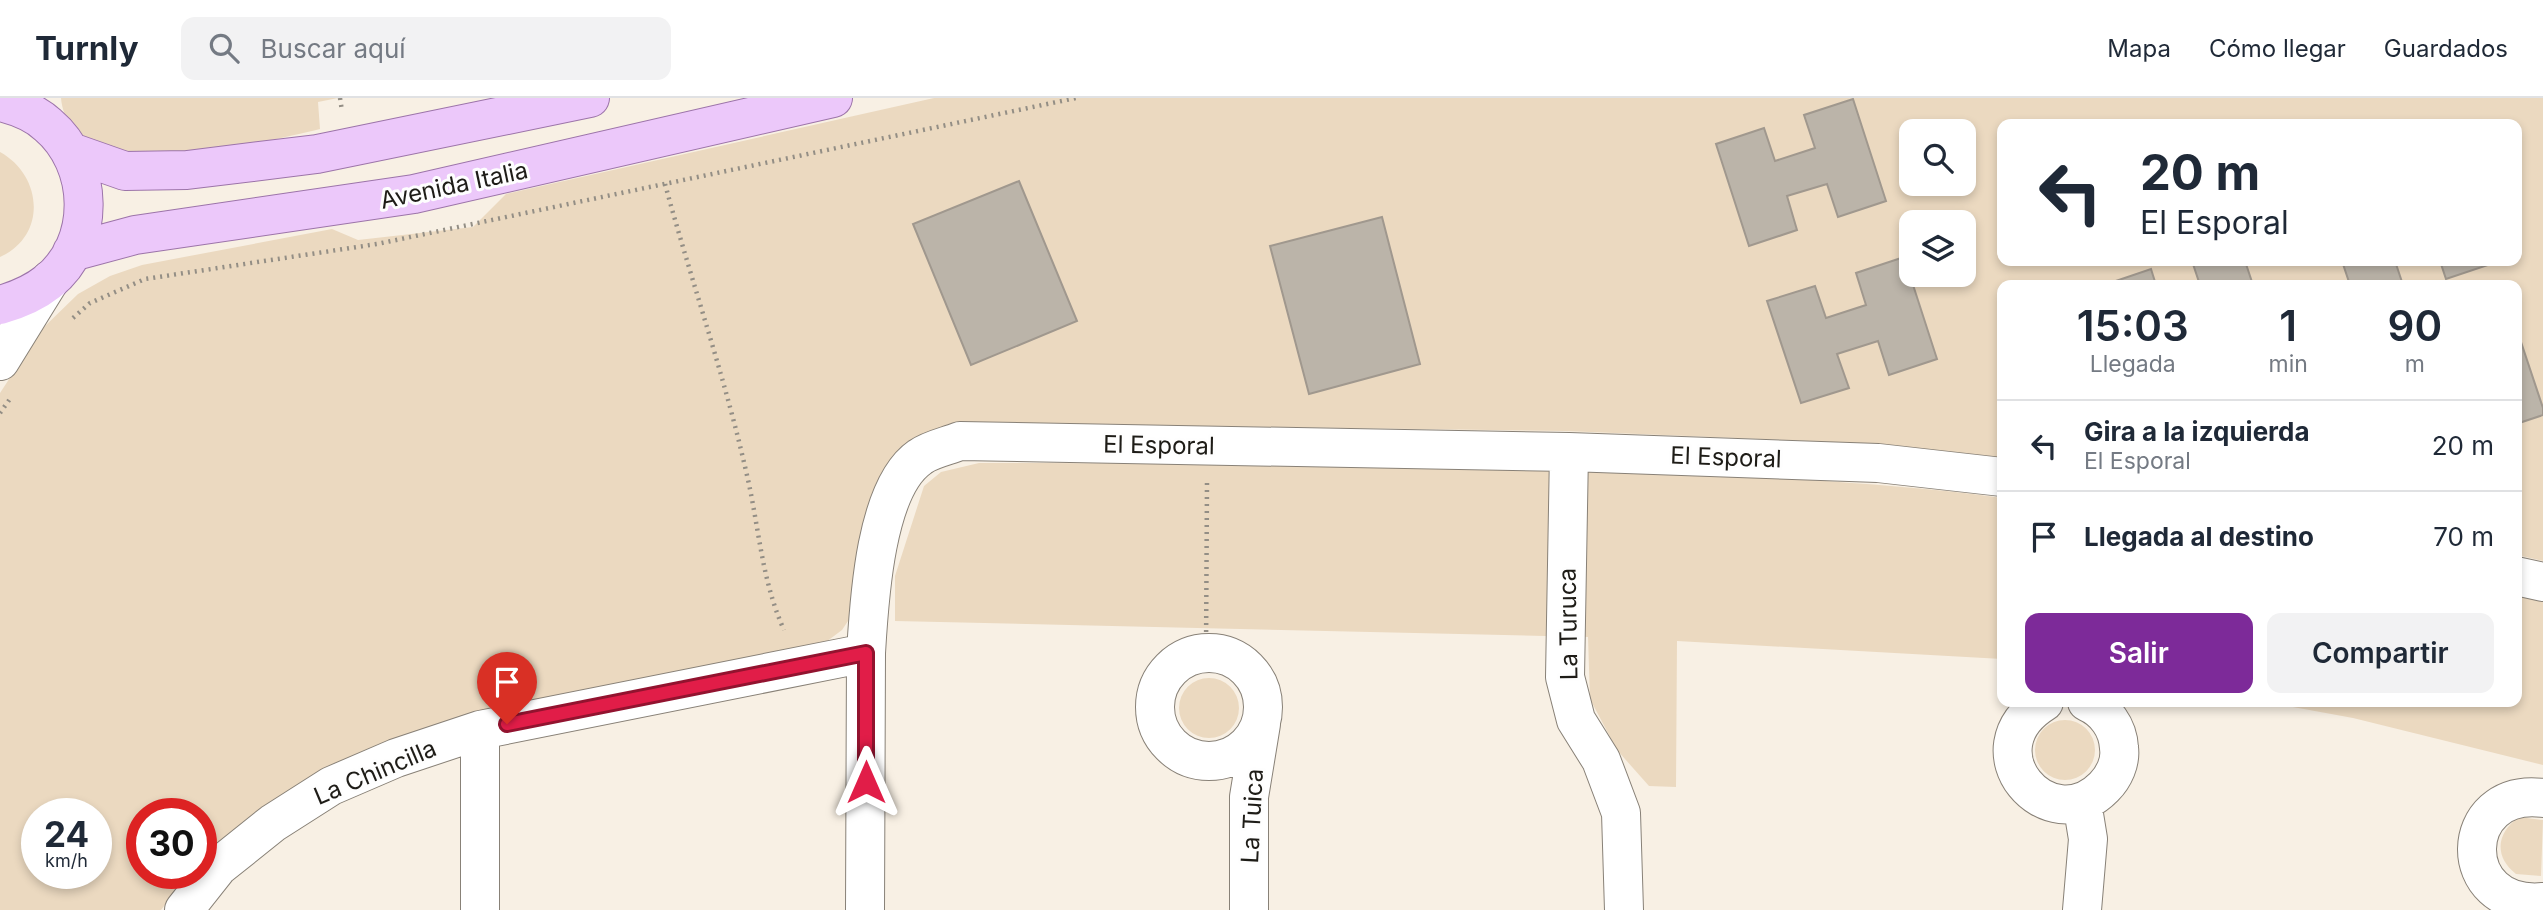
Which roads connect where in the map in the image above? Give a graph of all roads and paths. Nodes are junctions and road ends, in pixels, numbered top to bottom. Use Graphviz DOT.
graph roads {
  1 [pos="590,98"];
  2 [pos="833,98"];
  3 [pos="1076,98"];
  4 [pos="0,102"];
  5 [pos="54,125"];
  6 [pos="665,184"];
  7 [pos="61,266"];
  8 [pos="0,305"];
  9 [pos="71,320"];
  10 [pos="7,376"];
  11 [pos="0,413"];
  12 [pos="1208,446"];
  13 [pos="1569,452"];
  14 [pos="1997,476"];
  15 [pos="2522,577"];
  16 [pos="2543,582"];
  17 [pos="866,653"];
  18 [pos="1206,653"];
  19 [pos="800,666"];
  20 [pos="2036,707"];
  21 [pos="2094,707"];
  22 [pos="1261,723"];
  23 [pos="480,730"];
  24 [pos="1207,762"];
  25 [pos="1249,797"];
  26 [pos="2543,798"];
  27 [pos="2082,802"];
  28 [pos="2543,902"];
  29 [pos="184,910"];
  30 [pos="480,910"];
  31 [pos="865,910"];
  32 [pos="1249,910"];
  33 [pos="1624,910"];
  34 [pos="2082,910"];
  1 -- 5 [label="main road"];
  2 -- 7 [label="main road, Avenida Italia"];
  3 -- 6 [label="path"];
  4 -- 5 [label="main road"];
  5 -- 7 [label="main road"];
  6 -- 9 [label="path"];
  6 -- 19 [label="path"];
  7 -- 8 [label="main road, Avenida Italia"];
  7 -- 10 [label="street"];
  10 -- 11 [label="path"];
  12 -- 13 [label="street, El Esporal"];
  12 -- 17 [label="street, El Esporal"];
  12 -- 18 [label="path"];
  13 -- 14 [label="street, El Esporal"];
  13 -- 33 [label="street, La Turuca"];
  15 -- 16 [label="street"];
  17 -- 19 [label="street"];
  17 -- 31 [label="street, El Esporal"];
  18 -- 22 [label="street, La Tuica"];
  18 -- 24 [label="street, La Tuica"];
  19 -- 23 [label="street"];
  20 -- 27 [label="street"];
  21 -- 27 [label="street"];
  22 -- 24 [label="street, La Tuica"];
  22 -- 25 [label="street, La Tuica"];
  23 -- 29 [label="street, La Chincilla"];
  23 -- 30 [label="street"];
  24 -- 25 [label="street"];
  25 -- 32 [label="street, La Tuica"];
  26 -- 28 [label="street"];
  27 -- 34 [label="street"];
}
